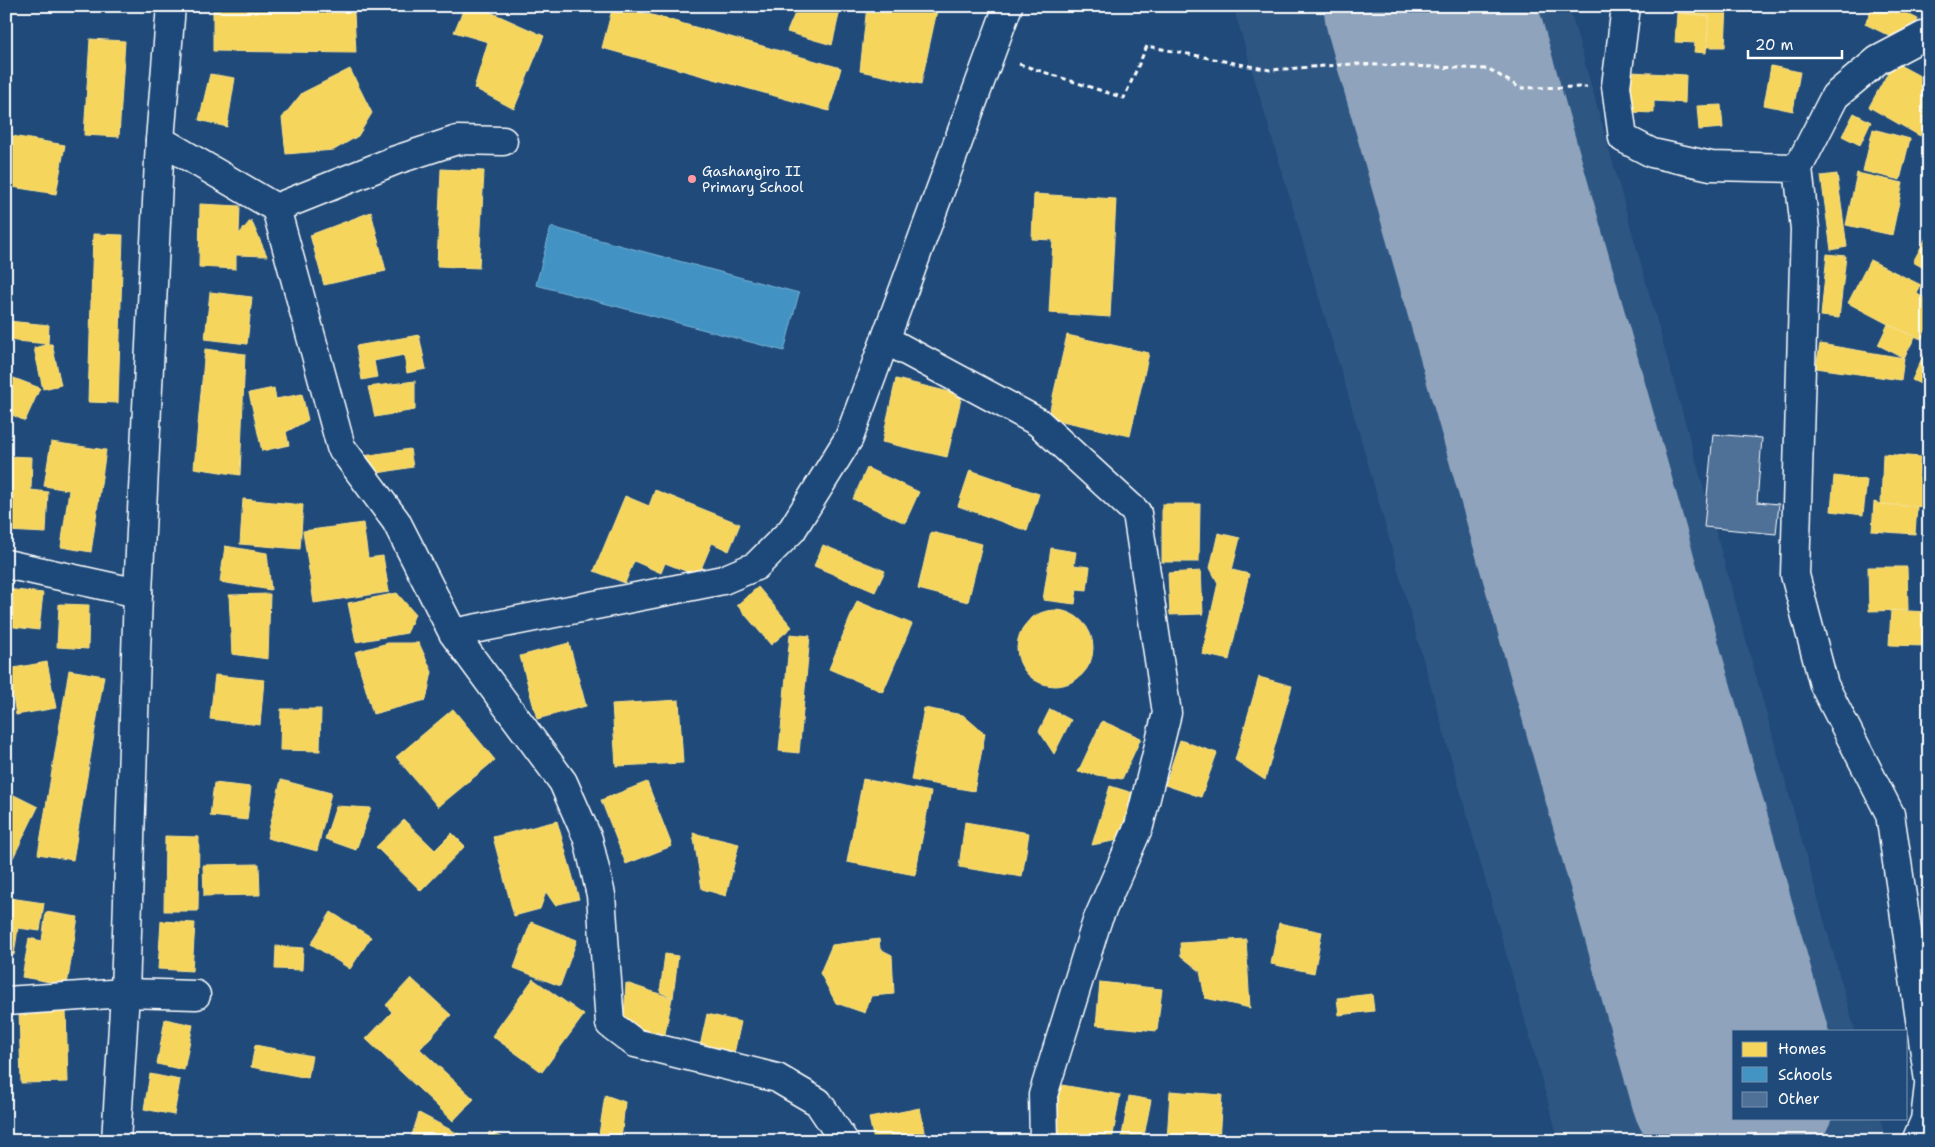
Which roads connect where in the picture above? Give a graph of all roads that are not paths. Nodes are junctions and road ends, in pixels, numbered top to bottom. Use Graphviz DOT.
graph roads {
  1 [pos="170,6"];
  2 [pos="1008,6"];
  3 [pos="1626,6"];
  4 [pos="1929,33"];
  5 [pos="160,140"];
  6 [pos="503,141"];
  7 [pos="1798,168"];
  8 [pos="276,208"];
  9 [pos="886,340"];
  10 [pos="6,564"];
  11 [pos="138,593"];
  12 [pos="453,633"];
  13 [pos="125,993"];
  14 [pos="196,995"];
  15 [pos="6,1001"];
  16 [pos="1929,1081"];
  17 [pos="1929,1085"];
  18 [pos="116,1141"];
  19 [pos="844,1141"];
  20 [pos="1044,1141"];
  21 [pos="1916,1141"];
  1 -- 5 [label="street"];
  2 -- 9 [label="street"];
  3 -- 7 [label="street"];
  4 -- 7 [label="street"];
  5 -- 8 [label="street"];
  5 -- 11 [label="street"];
  6 -- 8 [label="street"];
  7 -- 16 [label="street"];
  8 -- 12 [label="street"];
  9 -- 12 [label="street"];
  9 -- 20 [label="street"];
  10 -- 11 [label="street"];
  11 -- 13 [label="street"];
  12 -- 19 [label="street"];
  13 -- 14 [label="street"];
  13 -- 15 [label="street"];
  13 -- 18 [label="street"];
  17 -- 21 [label="street"];
}
